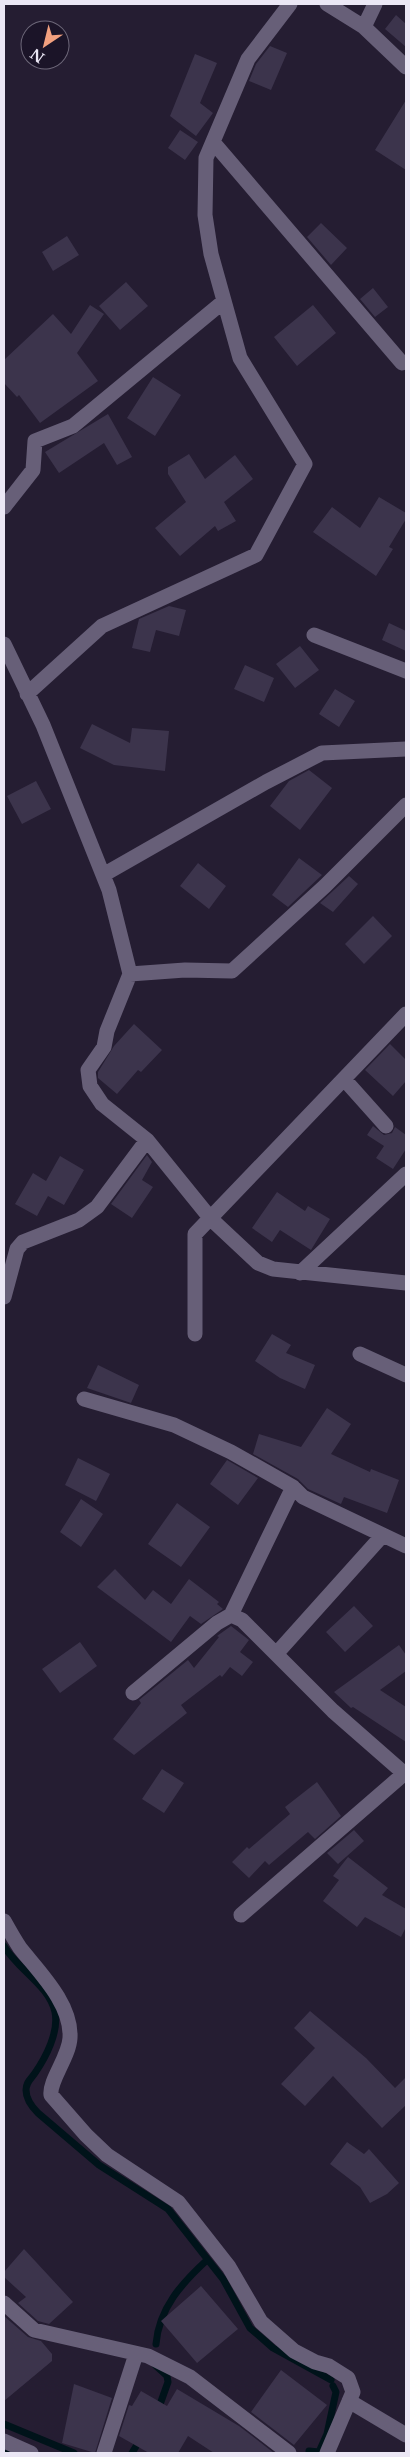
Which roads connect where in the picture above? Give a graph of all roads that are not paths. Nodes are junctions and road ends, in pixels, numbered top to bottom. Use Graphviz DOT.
graph roads {
  1 [pos="290,4"];
  2 [pos="328,4"];
  3 [pos="375,4"];
  4 [pos="364,27"];
  5 [pos="406,67"];
  6 [pos="212,142"];
  7 [pos="223,302"];
  8 [pos="402,363"];
  9 [pos="4,507"];
  10 [pos="314,635"];
  11 [pos="4,644"];
  12 [pos="406,671"];
  13 [pos="27,694"];
  14 [pos="406,749"];
  15 [pos="406,805"];
  16 [pos="103,875"];
  17 [pos="130,974"];
  18 [pos="406,1014"];
  19 [pos="344,1079"];
  20 [pos="386,1126"];
  21 [pos="146,1140"];
  22 [pos="406,1174"];
  23 [pos="211,1219"];
  24 [pos="300,1273"];
  25 [pos="406,1283"];
  26 [pos="4,1297"];
  27 [pos="195,1334"];
  28 [pos="360,1354"];
  29 [pos="406,1375"];
  30 [pos="84,1399"];
  31 [pos="293,1487"];
  32 [pos="382,1536"];
  33 [pos="406,1546"];
  34 [pos="232,1615"];
  35 [pos="277,1653"];
  36 [pos="133,1693"];
  37 [pos="406,1774"];
  38 [pos="241,1915"];
  39 [pos="4,1921"];
  40 [pos="4,2303"];
  41 [pos="136,2354"];
  42 [pos="349,2401"];
  43 [pos="406,2435"];
  44 [pos="4,2441"];
  45 [pos="31,2453"];
  46 [pos="104,2453"];
  47 [pos="290,2453"];
  48 [pos="327,2453"];
  1 -- 6 [label="street"];
  2 -- 4 [label="street"];
  3 -- 4 [label="street"];
  4 -- 5 [label="street"];
  6 -- 7 [label="street"];
  6 -- 8 [label="street"];
  7 -- 9 [label="street"];
  7 -- 13 [label="street"];
  10 -- 12 [label="street"];
  11 -- 13 [label="street"];
  13 -- 16 [label="street"];
  14 -- 16 [label="street"];
  15 -- 17 [label="street"];
  16 -- 17 [label="street"];
  17 -- 21 [label="street"];
  18 -- 19 [label="street"];
  19 -- 20 [label="street"];
  19 -- 23 [label="street"];
  21 -- 23 [label="street"];
  21 -- 26 [label="street"];
  22 -- 24 [label="street"];
  23 -- 24 [label="street"];
  23 -- 27 [label="street"];
  24 -- 25 [label="street"];
  28 -- 29 [label="street"];
  30 -- 31 [label="street"];
  31 -- 32 [label="street"];
  31 -- 34 [label="street"];
  32 -- 33 [label="street"];
  32 -- 35 [label="street"];
  34 -- 35 [label="street"];
  34 -- 36 [label="street"];
  35 -- 37 [label="street"];
  37 -- 38 [label="street"];
  39 -- 42 [label="street"];
  40 -- 41 [label="street"];
  41 -- 46 [label="street"];
  41 -- 47 [label="street"];
  42 -- 43 [label="street"];
  42 -- 48 [label="street"];
  44 -- 45 [label="street"];
}
